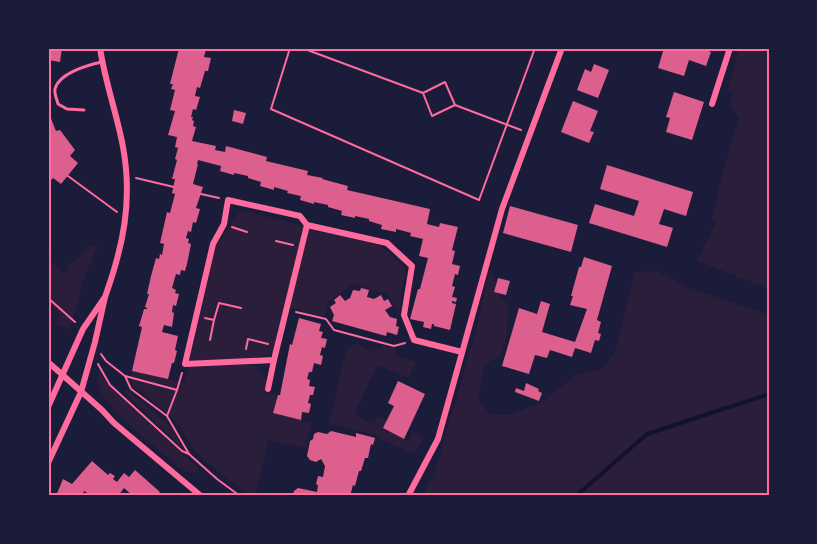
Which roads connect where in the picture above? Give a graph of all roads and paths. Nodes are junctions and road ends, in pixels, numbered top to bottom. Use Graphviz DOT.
graph roads {
  1 [pos="100,48"];
  2 [pos="290,48"];
  3 [pos="302,48"];
  4 [pos="535,48"];
  5 [pos="562,48"];
  6 [pos="730,48"];
  7 [pos="102,62"];
  8 [pos="423,93"];
  9 [pos="712,104"];
  10 [pos="455,105"];
  11 [pos="84,110"];
  12 [pos="507,125"];
  13 [pos="530,132"];
  14 [pos="68,176"];
  15 [pos="127,176"];
  16 [pos="174,187"];
  17 [pos="201,194"];
  18 [pos="228,200"];
  19 [pos="126,218"];
  20 [pos="224,224"];
  21 [pos="307,225"];
  22 [pos="247,232"];
  23 [pos="276,241"];
  24 [pos="302,247"];
  25 [pos="105,297"];
  26 [pos="48,298"];
  27 [pos="241,308"];
  28 [pos="286,310"];
  29 [pos="196,316"];
  30 [pos="214,320"];
  31 [pos="83,330"];
  32 [pos="210,340"];
  33 [pos="414,340"];
  34 [pos="278,346"];
  35 [pos="246,349"];
  36 [pos="462,352"];
  37 [pos="100,353"];
  38 [pos="274,360"];
  39 [pos="48,362"];
  40 [pos="185,364"];
  41 [pos="63,375"];
  42 [pos="268,389"];
  43 [pos="177,390"];
  44 [pos="81,392"];
  45 [pos="48,407"];
  46 [pos="167,416"];
  47 [pos="50,453"];
  48 [pos="189,454"];
  49 [pos="48,463"];
  50 [pos="201,496"];
  51 [pos="240,496"];
  52 [pos="408,496"];
  1 -- 7 [label="street"];
  2 -- 12 [label="path"];
  3 -- 8 [label="path"];
  4 -- 12 [label="path"];
  5 -- 13 [label="street"];
  6 -- 9 [label="street"];
  7 -- 11 [label="lane"];
  7 -- 15 [label="street"];
  8 -- 10 [label="path"];
  8 -- 10 [label="path"];
  10 -- 12 [label="path"];
  12 -- 13 [label="path"];
  13 -- 36 [label="street"];
  14 -- 19 [label="path"];
  15 -- 16 [label="path"];
  15 -- 19 [label="street"];
  17 -- 18 [label="path"];
  18 -- 20 [label="street"];
  18 -- 21 [label="street"];
  19 -- 25 [label="street"];
  20 -- 22 [label="path"];
  20 -- 29 [label="street"];
  21 -- 24 [label="street"];
  21 -- 33 [label="street"];
  23 -- 24 [label="path"];
  24 -- 28 [label="street"];
  25 -- 31 [label="street"];
  25 -- 44 [label="street"];
  26 -- 31 [label="path"];
  27 -- 30 [label="path"];
  28 -- 33 [label="path"];
  28 -- 34 [label="street"];
  29 -- 30 [label="path"];
  29 -- 40 [label="street"];
  30 -- 32 [label="path"];
  31 -- 41 [label="street"];
  33 -- 36 [label="street"];
  34 -- 35 [label="path"];
  34 -- 38 [label="street"];
  36 -- 52 [label="street"];
  37 -- 48 [label="path"];
  38 -- 40 [label="street"];
  38 -- 42 [label="street"];
  39 -- 41 [label="street"];
  40 -- 43 [label="path"];
  41 -- 44 [label="street"];
  41 -- 45 [label="street"];
  43 -- 46 [label="path"];
  43 -- 46 [label="path"];
  44 -- 47 [label="street"];
  44 -- 50 [label="street"];
  46 -- 48 [label="path"];
  47 -- 49 [label="street"];
  48 -- 51 [label="path"];
}
